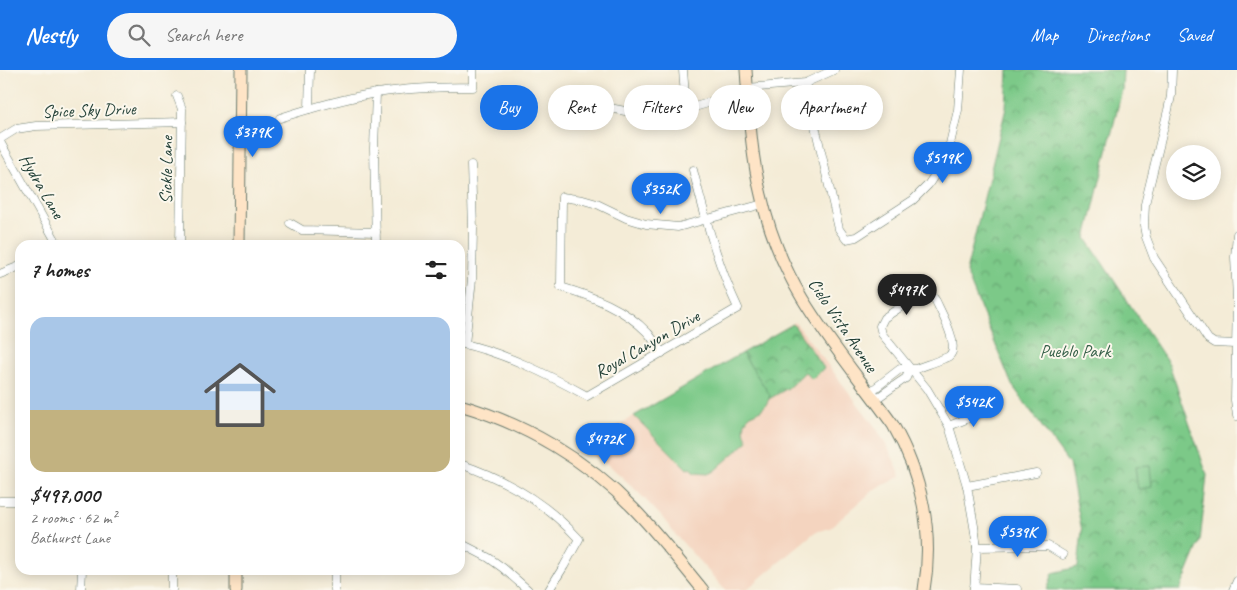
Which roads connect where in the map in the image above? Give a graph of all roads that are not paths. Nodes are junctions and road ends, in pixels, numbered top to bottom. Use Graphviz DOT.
graph roads {
  1 [pos="241,70"];
  2 [pos="310,70"];
  3 [pos="473,70"];
  4 [pos="683,70"];
  5 [pos="746,70"];
  6 [pos="834,70"];
  7 [pos="961,70"];
  8 [pos="1172,70"];
  9 [pos="805,84"];
  10 [pos="684,85"];
  11 [pos="748,85"];
  12 [pos="771,86"];
  13 [pos="376,93"];
  14 [pos="176,96"];
  15 [pos="309,109"];
  16 [pos="280,118"];
  17 [pos="182,122"];
  18 [pos="752,130"];
  19 [pos="0,141"];
  20 [pos="470,165"];
  21 [pos="693,170"];
  22 [pos="763,204"];
  23 [pos="706,220"];
  24 [pos="290,223"];
  25 [pos="376,232"];
  26 [pos="1237,234"];
  27 [pos="55,240"];
  28 [pos="180,240"];
  29 [pos="239,240"];
  30 [pos="376,240"];
  31 [pos="15,268"];
  32 [pos="0,274"];
  33 [pos="465,324"];
  34 [pos="1235,344"];
  35 [pos="465,345"];
  36 [pos="662,352"];
  37 [pos="910,369"];
  38 [pos="887,379"];
  39 [pos="893,387"];
  40 [pos="872,397"];
  41 [pos="465,407"];
  42 [pos="991,409"];
  43 [pos="1237,416"];
  44 [pos="949,426"];
  45 [pos="465,466"];
  46 [pos="1036,474"];
  47 [pos="967,486"];
  48 [pos="0,502"];
  49 [pos="15,502"];
  50 [pos="465,546"];
  51 [pos="977,547"];
  52 [pos="1063,555"];
  53 [pos="82,575"];
  54 [pos="172,575"];
  55 [pos="236,575"];
  56 [pos="336,575"];
  57 [pos="1237,581"];
  58 [pos="1017,588"];
  59 [pos="974,589"];
  60 [pos="81,590"];
  61 [pos="172,590"];
  62 [pos="236,590"];
  63 [pos="335,590"];
  64 [pos="528,590"];
  65 [pos="549,590"];
  66 [pos="703,590"];
  67 [pos="924,590"];
  68 [pos="1233,590"];
  1 -- 29 [label="street"];
  2 -- 15 [label="street"];
  3 -- 13 [label="street"];
  4 -- 10 [label="street"];
  5 -- 11 [label="street, Cielo Vista Avenue"];
  6 -- 9 [label="street"];
  7 -- 9 [label="street"];
  8 -- 34 [label="street"];
  9 -- 12 [label="street"];
  13 -- 15 [label="street"];
  13 -- 25 [label="street"];
  14 -- 17 [label="street, Sickle Lane"];
  15 -- 16 [label="street"];
  17 -- 19 [label="street, Spice Sky Drive"];
  17 -- 28 [label="street, Sickle Lane"];
  18 -- 22 [label="street, Cielo Vista Avenue"];
  19 -- 27 [label="street, Hydra Lane"];
  20 -- 33 [label="street"];
  21 -- 23 [label="street"];
  22 -- 23 [label="street"];
  22 -- 40 [label="street, Cielo Vista Avenue"];
  23 -- 36 [label="street, Royal Canyon Drive"];
  23 -- 36 [label="street"];
  24 -- 25 [label="street"];
  25 -- 30 [label="street"];
  26 -- 34 [label="street"];
  31 -- 32 [label="street"];
  34 -- 43 [label="street"];
  35 -- 36 [label="street, Royal Canyon Drive"];
  37 -- 37 [label="street"];
  37 -- 38 [label="street"];
  37 -- 39 [label="street"];
  37 -- 44 [label="street"];
  38 -- 39 [label="street"];
  38 -- 40 [label="street"];
  39 -- 40 [label="street"];
  40 -- 67 [label="street, Cielo Vista Avenue"];
  41 -- 66 [label="street"];
  42 -- 44 [label="street"];
  44 -- 47 [label="street"];
  45 -- 65 [label="street"];
  46 -- 47 [label="street"];
  47 -- 51 [label="street"];
  48 -- 49 [label="street"];
  50 -- 64 [label="street"];
  51 -- 52 [label="street"];
  51 -- 59 [label="street"];
  53 -- 60 [label="street"];
  54 -- 61 [label="street"];
  55 -- 62 [label="street"];
  56 -- 63 [label="street"];
  57 -- 68 [label="street"];
  58 -- 59 [label="street"];
}
